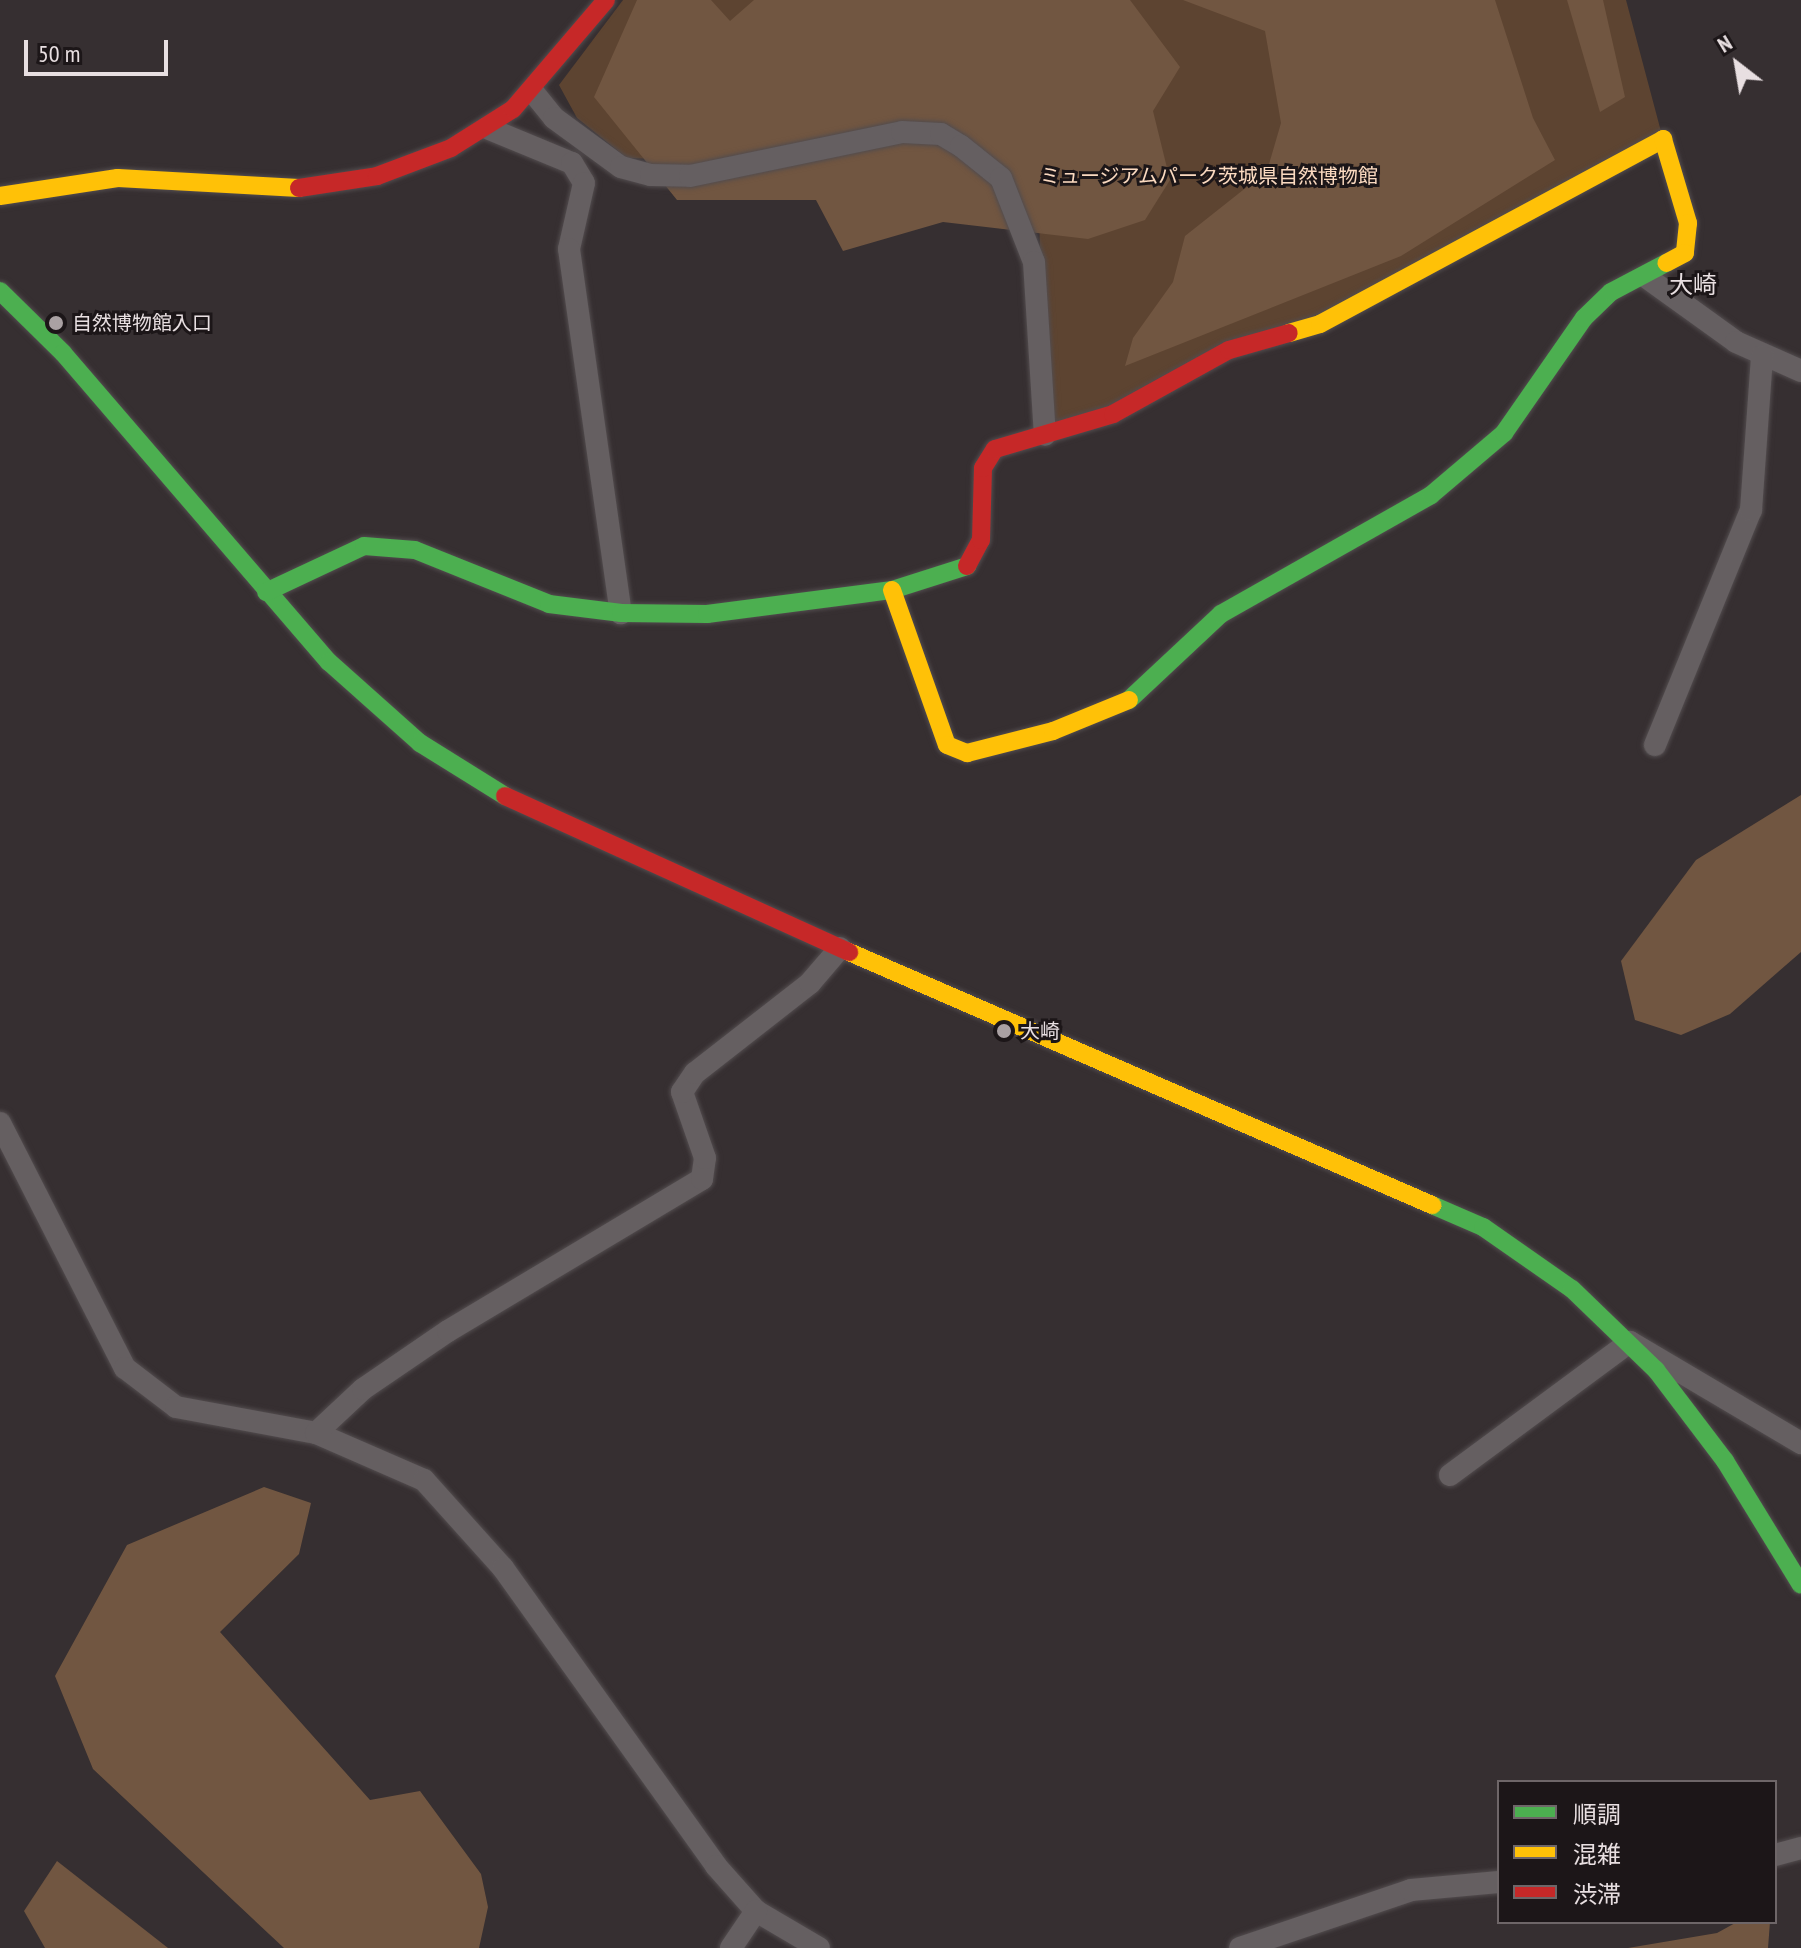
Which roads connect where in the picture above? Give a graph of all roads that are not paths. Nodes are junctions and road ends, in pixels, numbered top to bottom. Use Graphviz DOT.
graph roads {
  1 [pos="606,0"];
  2 [pos="533,92"];
  3 [pos="487,128"];
  4 [pos="0,196"];
  5 [pos="1646,277"];
  6 [pos="0,291"];
  7 [pos="1762,356"];
  8 [pos="1801,371"];
  9 [pos="1045,435"];
  10 [pos="892,590"];
  11 [pos="266,592"];
  12 [pos="621,613"];
  13 [pos="1655,745"];
  14 [pos="840,948"];
  15 [pos="0,1123"];
  16 [pos="1630,1342"];
  17 [pos="316,1433"];
  18 [pos="1801,1443"];
  19 [pos="1450,1475"];
  20 [pos="1801,1585"];
  21 [pos="1801,1848"];
  22 [pos="1777,1854"];
  23 [pos="1497,1882"];
  24 [pos="756,1911"];
  25 [pos="731,1948"];
  26 [pos="819,1948"];
  27 [pos="1240,1948"];
  1 -- 2 [label="street"];
  2 -- 3 [label="street"];
  2 -- 9 [label="street"];
  3 -- 4 [label="street"];
  3 -- 12 [label="street"];
  5 -- 7 [label="street"];
  5 -- 9 [label="street"];
  5 -- 10 [label="street"];
  6 -- 11 [label="street"];
  7 -- 8 [label="street"];
  7 -- 13 [label="street"];
  9 -- 10 [label="street"];
  10 -- 12 [label="street"];
  11 -- 12 [label="street"];
  11 -- 14 [label="street"];
  14 -- 16 [label="street"];
  14 -- 17 [label="street"];
  15 -- 17 [label="street"];
  16 -- 18 [label="street"];
  16 -- 19 [label="street"];
  16 -- 20 [label="street"];
  17 -- 24 [label="street"];
  21 -- 22 [label="street"];
  23 -- 27 [label="street"];
  24 -- 25 [label="street"];
  24 -- 26 [label="street"];
}
